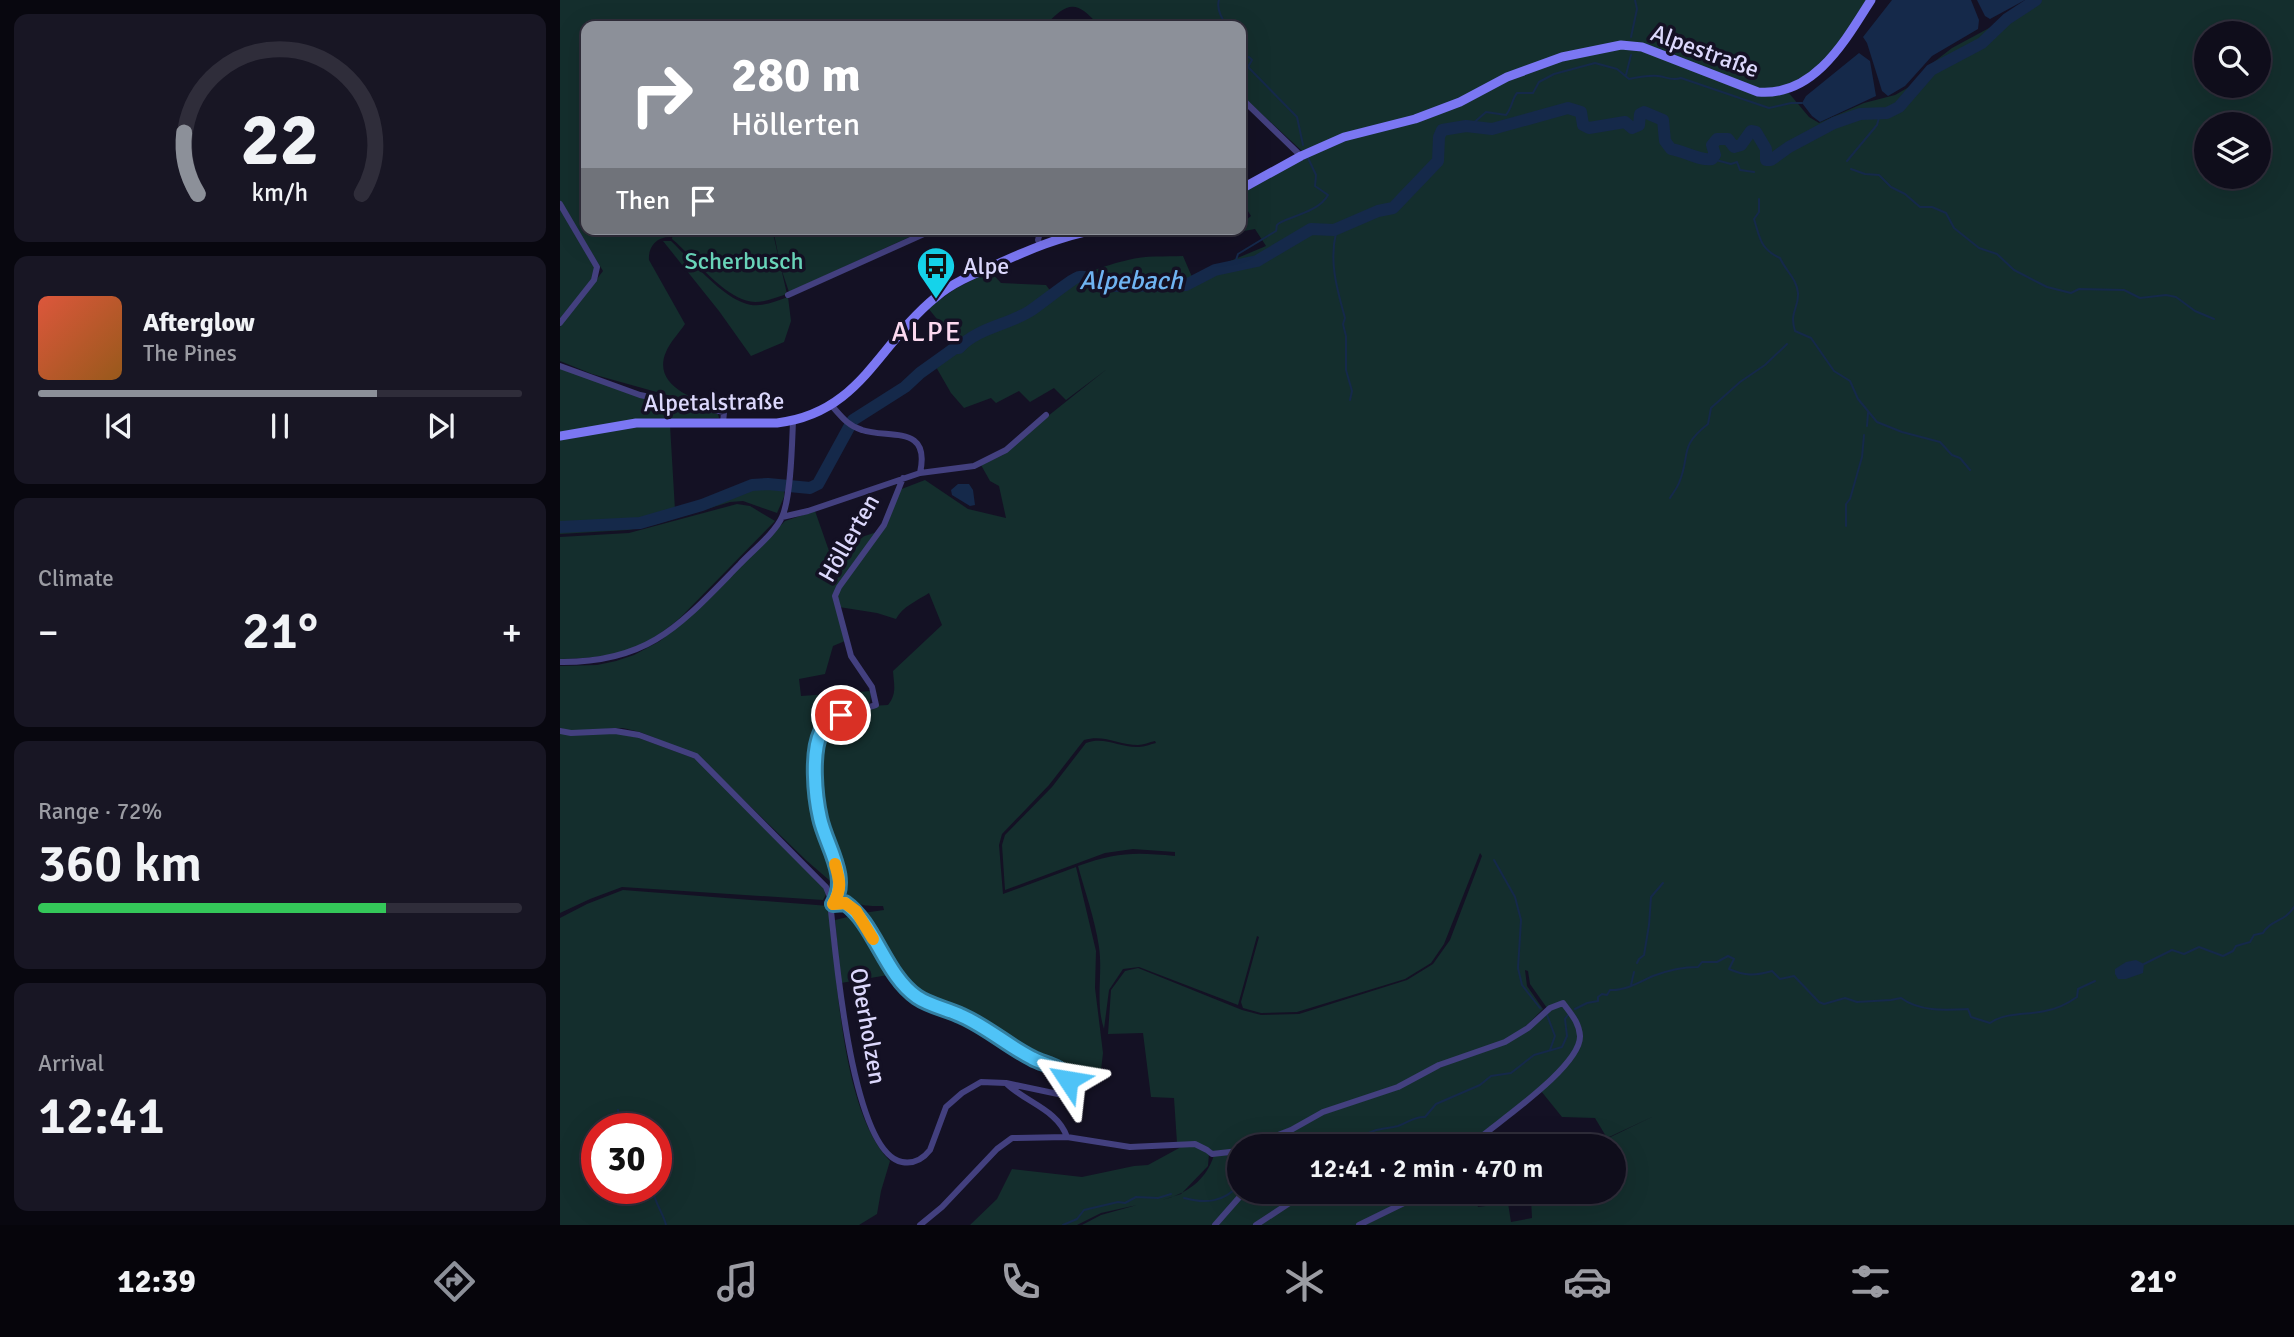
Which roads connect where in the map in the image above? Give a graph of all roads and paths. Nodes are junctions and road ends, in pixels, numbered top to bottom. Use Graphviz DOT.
graph roads {
  1 [pos="1871,0"];
  2 [pos="1246,103"];
  3 [pos="1301,156"];
  4 [pos="1246,186"];
  5 [pos="560,204"];
  6 [pos="922,235"];
  7 [pos="1039,235"];
  8 [pos="1071,235"];
  9 [pos="1040,245"];
  10 [pos="789,295"];
  11 [pos="560,323"];
  12 [pos="560,366"];
  13 [pos="832,406"];
  14 [pos="1046,415"];
  15 [pos="793,421"];
  16 [pos="723,424"];
  17 [pos="560,436"];
  18 [pos="920,473"];
  19 [pos="903,478"];
  20 [pos="782,517"];
  21 [pos="560,662"];
  22 [pos="560,731"];
  23 [pos="833,904"];
  24 [pos="1006,1083"];
  25 [pos="1281,1134"];
  26 [pos="1484,1134"];
  27 [pos="1067,1137"];
  28 [pos="1227,1152"];
  29 [pos="1234,1204"];
  30 [pos="1288,1204"];
  31 [pos="1402,1204"];
  32 [pos="923,1223"];
  33 [pos="1216,1225"];
  34 [pos="1256,1225"];
  35 [pos="1359,1225"];
  1 -- 3 [label="main road, Alpestraße"];
  2 -- 3 [label="street"];
  3 -- 4 [label="main road"];
  5 -- 11 [label="street"];
  6 -- 10 [label="street"];
  7 -- 9 [label="street"];
  8 -- 9 [label="main road, Alpetalstraße"];
  9 -- 13 [label="main road, Alpetalstraße"];
  12 -- 16 [label="street"];
  13 -- 15 [label="main road, Alpetalstraße"];
  13 -- 18 [label="street"];
  14 -- 18 [label="street"];
  15 -- 16 [label="main road, Alpetalstraße"];
  15 -- 20 [label="street"];
  16 -- 17 [label="main road, Alpetalstraße"];
  18 -- 19 [label="street"];
  19 -- 20 [label="street"];
  19 -- 23 [label="street, Höllerten"];
  20 -- 21 [label="street"];
  22 -- 23 [label="street"];
  23 -- 24 [label="street, Oberholzen"];
  23 -- 24 [label="street, Oberholzen"];
  24 -- 27 [label="street"];
  25 -- 26 [label="street"];
  27 -- 28 [label="street"];
  27 -- 32 [label="street"];
  29 -- 33 [label="street"];
  30 -- 34 [label="street"];
  31 -- 35 [label="street"];
}
